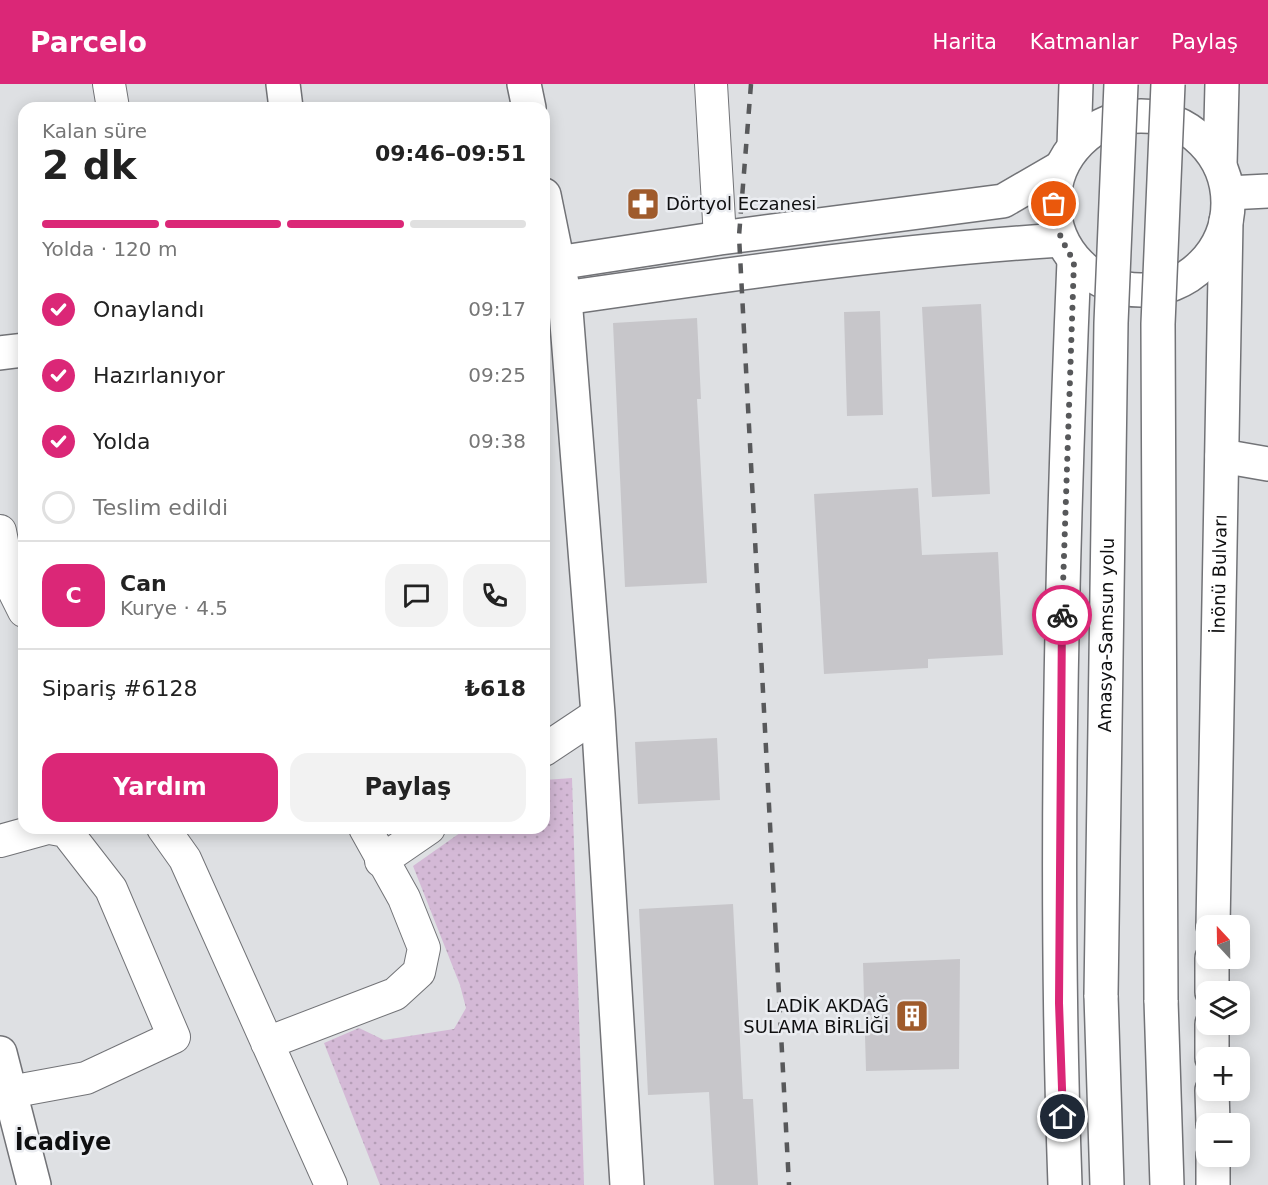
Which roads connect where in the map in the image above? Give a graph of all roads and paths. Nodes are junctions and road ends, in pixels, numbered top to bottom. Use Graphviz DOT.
graph roads {
  1 [pos="109,84"];
  2 [pos="283,84"];
  3 [pos="524,84"];
  4 [pos="711,84"];
  5 [pos="1076,84"];
  6 [pos="1121,84"];
  7 [pos="1168,84"];
  8 [pos="1222,84"];
  9 [pos="112,102"];
  10 [pos="285,102"];
  11 [pos="528,102"];
  12 [pos="1067,157"];
  13 [pos="1268,191"];
  14 [pos="1225,193"];
  15 [pos="720,238"];
  16 [pos="1068,250"];
  17 [pos="551,264"];
  18 [pos="555,300"];
  19 [pos="18,351"];
  20 [pos="0,353"];
  21 [pos="1222,456"];
  22 [pos="1268,464"];
  23 [pos="0,531"];
  24 [pos="18,599"];
  25 [pos="598,714"];
  26 [pos="550,746"];
  27 [pos="26,834"];
  28 [pos="68,834"];
  29 [pos="167,834"];
  30 [pos="368,834"];
  31 [pos="420,834"];
  32 [pos="0,841"];
  33 [pos="381,861"];
  34 [pos="1213,915"];
  35 [pos="267,1043"];
  36 [pos="0,1053"];
  37 [pos="10,1092"];
  38 [pos="1213,1167"];
  39 [pos="34,1185"];
  40 [pos="331,1185"];
  41 [pos="627,1185"];
  42 [pos="1065,1185"];
  43 [pos="1107,1185"];
  44 [pos="1167,1185"];
  45 [pos="1213,1185"];
  1 -- 9 [label="street"];
  2 -- 10 [label="main road"];
  3 -- 11 [label="main road"];
  4 -- 15 [label="street"];
  5 -- 12 [label="main road"];
  6 -- 43 [label="main road, Amasya-Samsun yolu, bridge"];
  7 -- 44 [label="main road, bridge"];
  8 -- 14 [label="main road, İnönü Bulvarı"];
  12 -- 14 [label="main road"];
  12 -- 15 [label="main road"];
  12 -- 16 [label="main road"];
  13 -- 14 [label="main road"];
  14 -- 16 [label="main road"];
  14 -- 21 [label="main road, İnönü Bulvarı"];
  15 -- 17 [label="main road"];
  16 -- 18 [label="main road"];
  16 -- 42 [label="main road"];
  17 -- 18 [label="main road"];
  18 -- 25 [label="main road"];
  19 -- 20 [label="main road"];
  21 -- 22 [label="main road"];
  21 -- 34 [label="main road, İnönü Bulvarı"];
  23 -- 24 [label="street"];
  25 -- 26 [label="street"];
  25 -- 41 [label="main road"];
  27 -- 32 [label="street"];
  28 -- 37 [label="street"];
  29 -- 35 [label="street"];
  30 -- 33 [label="street"];
  31 -- 33 [label="street"];
  33 -- 35 [label="street"];
  35 -- 40 [label="street"];
  36 -- 37 [label="main road"];
  37 -- 39 [label="main road"];
  38 -- 45 [label="main road"];
}
